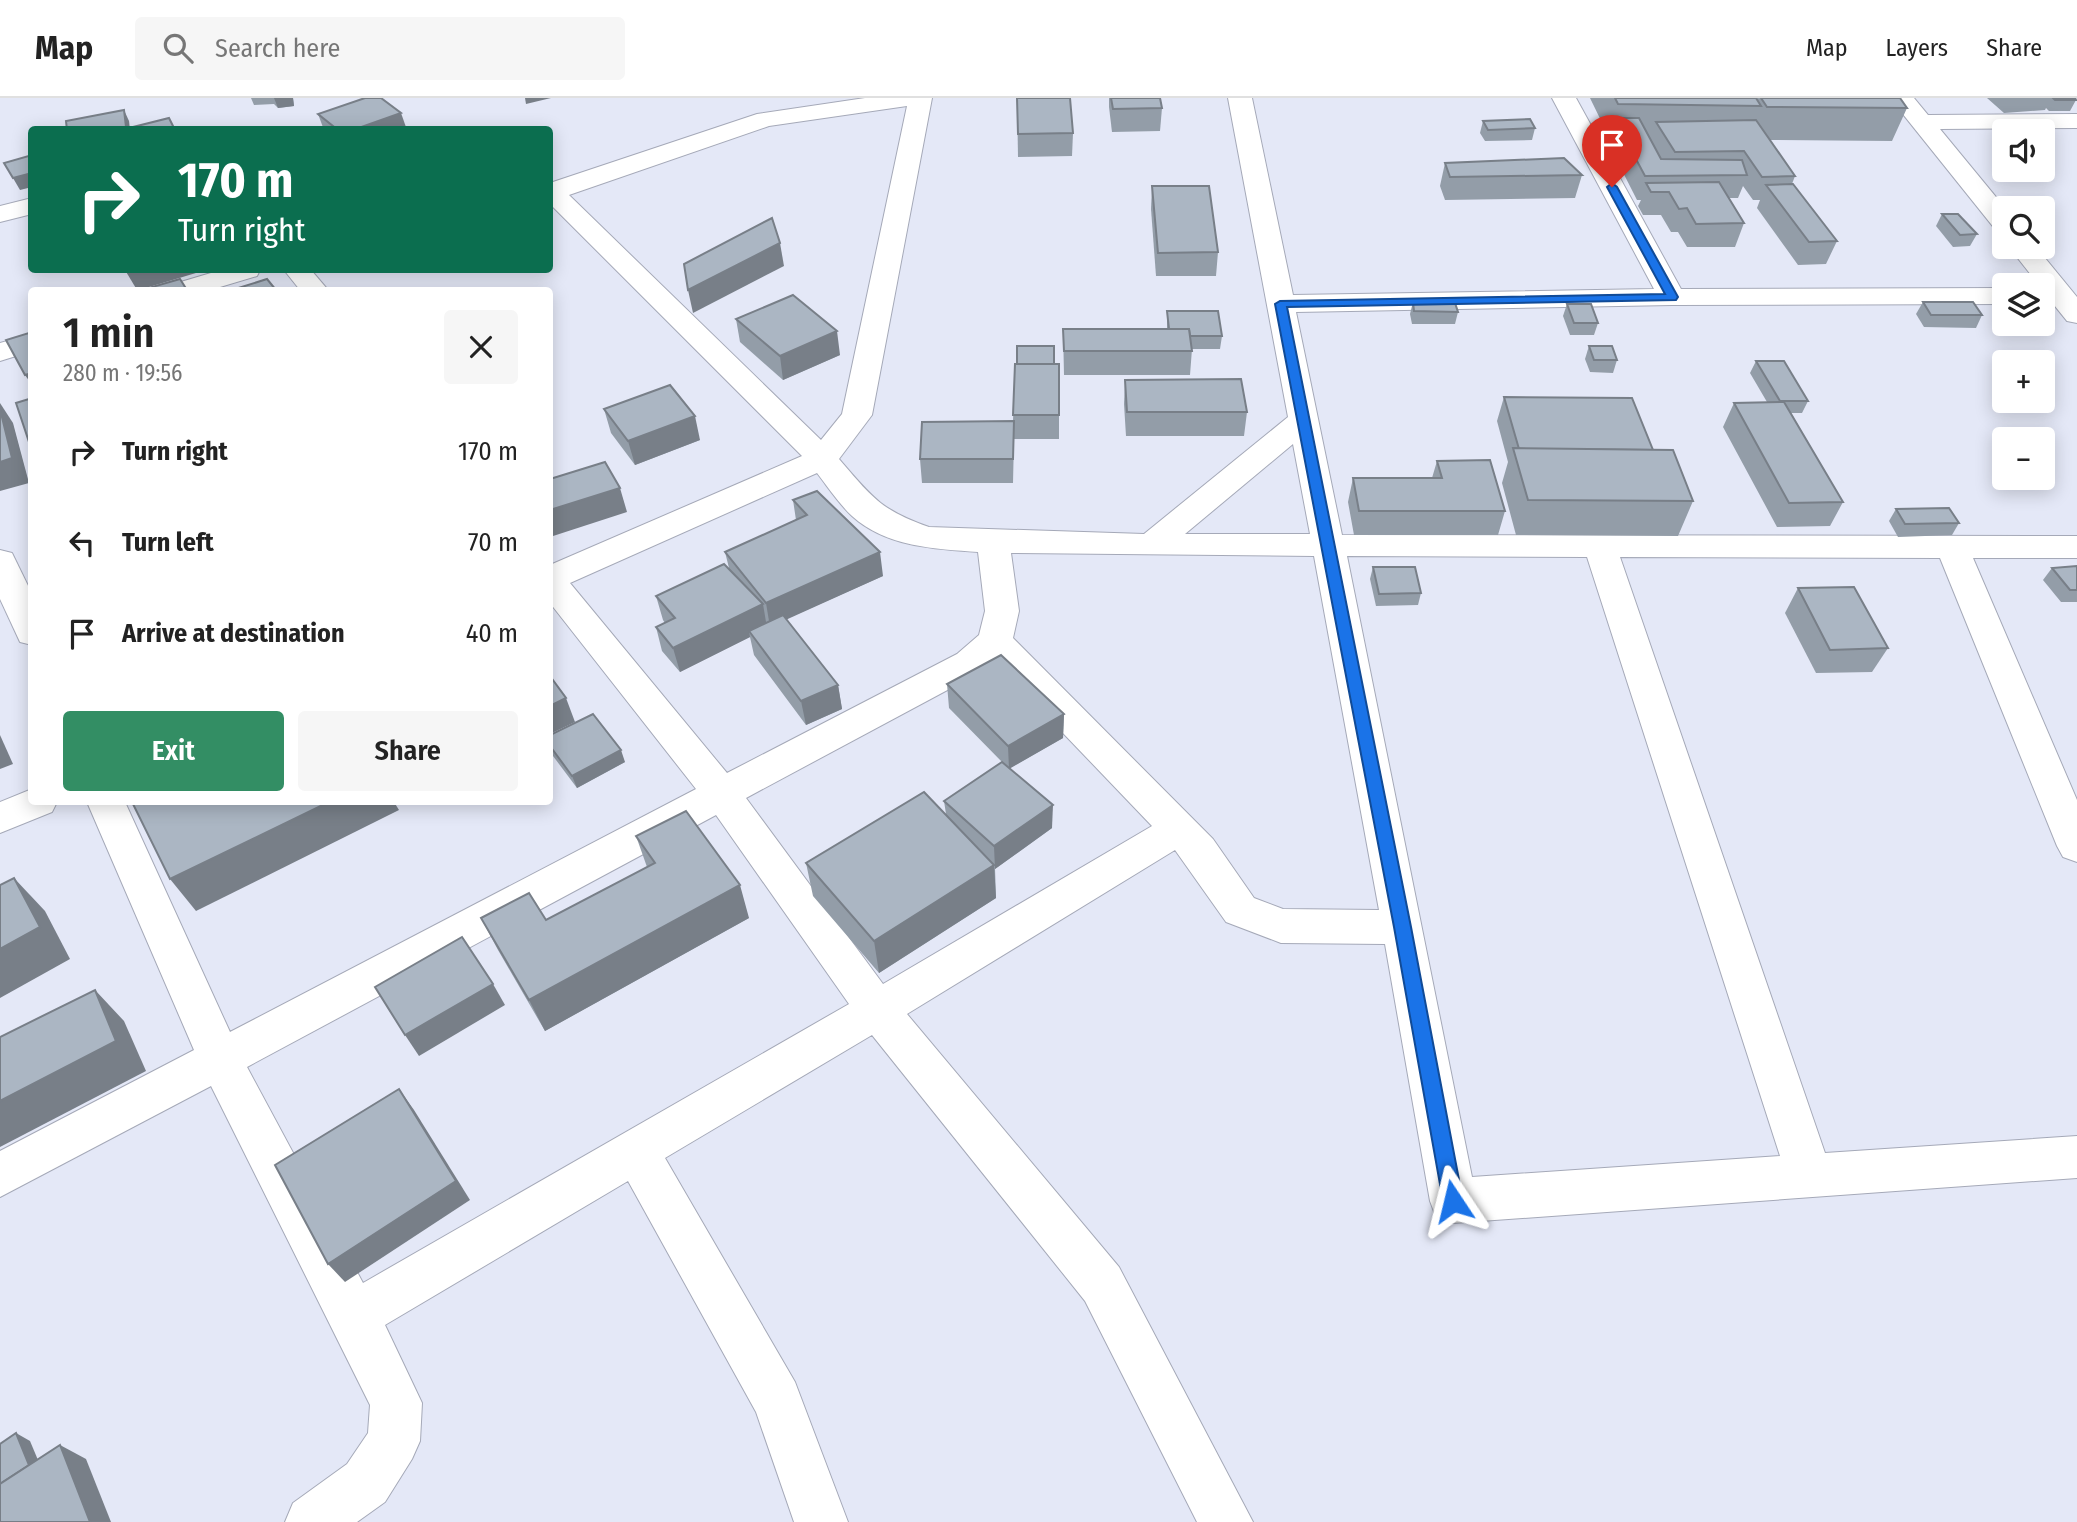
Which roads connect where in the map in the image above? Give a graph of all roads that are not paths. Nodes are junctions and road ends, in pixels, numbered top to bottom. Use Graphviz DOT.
graph roads {
  1 [pos="917,98"];
  2 [pos="1240,98"];
  3 [pos="1564,98"];
  4 [pos="1902,98"];
  5 [pos="2077,121"];
  6 [pos="1921,122"];
  7 [pos="553,190"];
  8 [pos="553,193"];
  9 [pos="28,206"];
  10 [pos="1992,210"];
  11 [pos="0,214"];
  12 [pos="2030,259"];
  13 [pos="238,273"];
  14 [pos="300,273"];
  15 [pos="193,287"];
  16 [pos="311,287"];
  17 [pos="1992,296"];
  18 [pos="1672,297"];
  19 [pos="2060,303"];
  20 [pos="1280,304"];
  21 [pos="28,343"];
  22 [pos="0,352"];
  23 [pos="1303,420"];
  24 [pos="821,459"];
  25 [pos="993,542"];
  26 [pos="1328,544"];
  27 [pos="1151,545"];
  28 [pos="1600,545"];
  29 [pos="1952,546"];
  30 [pos="2077,547"];
  31 [pos="0,561"];
  32 [pos="553,579"];
  33 [pos="553,584"];
  34 [pos="28,624"];
  35 [pos="995,641"];
  36 [pos="722,794"];
  37 [pos="31,805"];
  38 [pos="107,805"];
  39 [pos="0,818"];
  40 [pos="1178,829"];
  41 [pos="2077,846"];
  42 [pos="1403,927"];
  43 [pos="877,1010"];
  44 [pos="220,1059"];
  45 [pos="636,1151"];
  46 [pos="2077,1157"];
  47 [pos="1809,1174"];
  48 [pos="0,1175"];
  49 [pos="354,1316"];
  50 [pos="312,1522"];
  51 [pos="821,1522"];
  52 [pos="1226,1522"];
  1 -- 7 [label="street"];
  1 -- 24 [label="street"];
  2 -- 20 [label="street"];
  3 -- 18 [label="street"];
  4 -- 6 [label="street"];
  5 -- 6 [label="street"];
  6 -- 10 [label="street"];
  8 -- 24 [label="street"];
  9 -- 11 [label="street"];
  12 -- 19 [label="street"];
  13 -- 15 [label="street"];
  14 -- 16 [label="street"];
  17 -- 18 [label="street"];
  18 -- 20 [label="street"];
  20 -- 23 [label="street"];
  21 -- 22 [label="street"];
  23 -- 26 [label="street"];
  23 -- 27 [label="street"];
  24 -- 25 [label="street"];
  24 -- 32 [label="street"];
  25 -- 27 [label="street"];
  25 -- 35 [label="street"];
  26 -- 27 [label="street"];
  26 -- 28 [label="street"];
  26 -- 42 [label="street"];
  28 -- 29 [label="street"];
  28 -- 47 [label="street"];
  29 -- 30 [label="street"];
  29 -- 41 [label="street"];
  31 -- 34 [label="street"];
  33 -- 36 [label="street"];
  35 -- 36 [label="street"];
  35 -- 40 [label="street"];
  36 -- 43 [label="street"];
  36 -- 44 [label="street"];
  37 -- 39 [label="street"];
  38 -- 44 [label="street"];
  40 -- 42 [label="street"];
  40 -- 43 [label="street"];
  42 -- 47 [label="street"];
  43 -- 45 [label="street"];
  43 -- 52 [label="street"];
  44 -- 48 [label="street"];
  44 -- 49 [label="street"];
  45 -- 49 [label="street"];
  45 -- 51 [label="street"];
  46 -- 47 [label="street"];
  49 -- 50 [label="street"];
}
